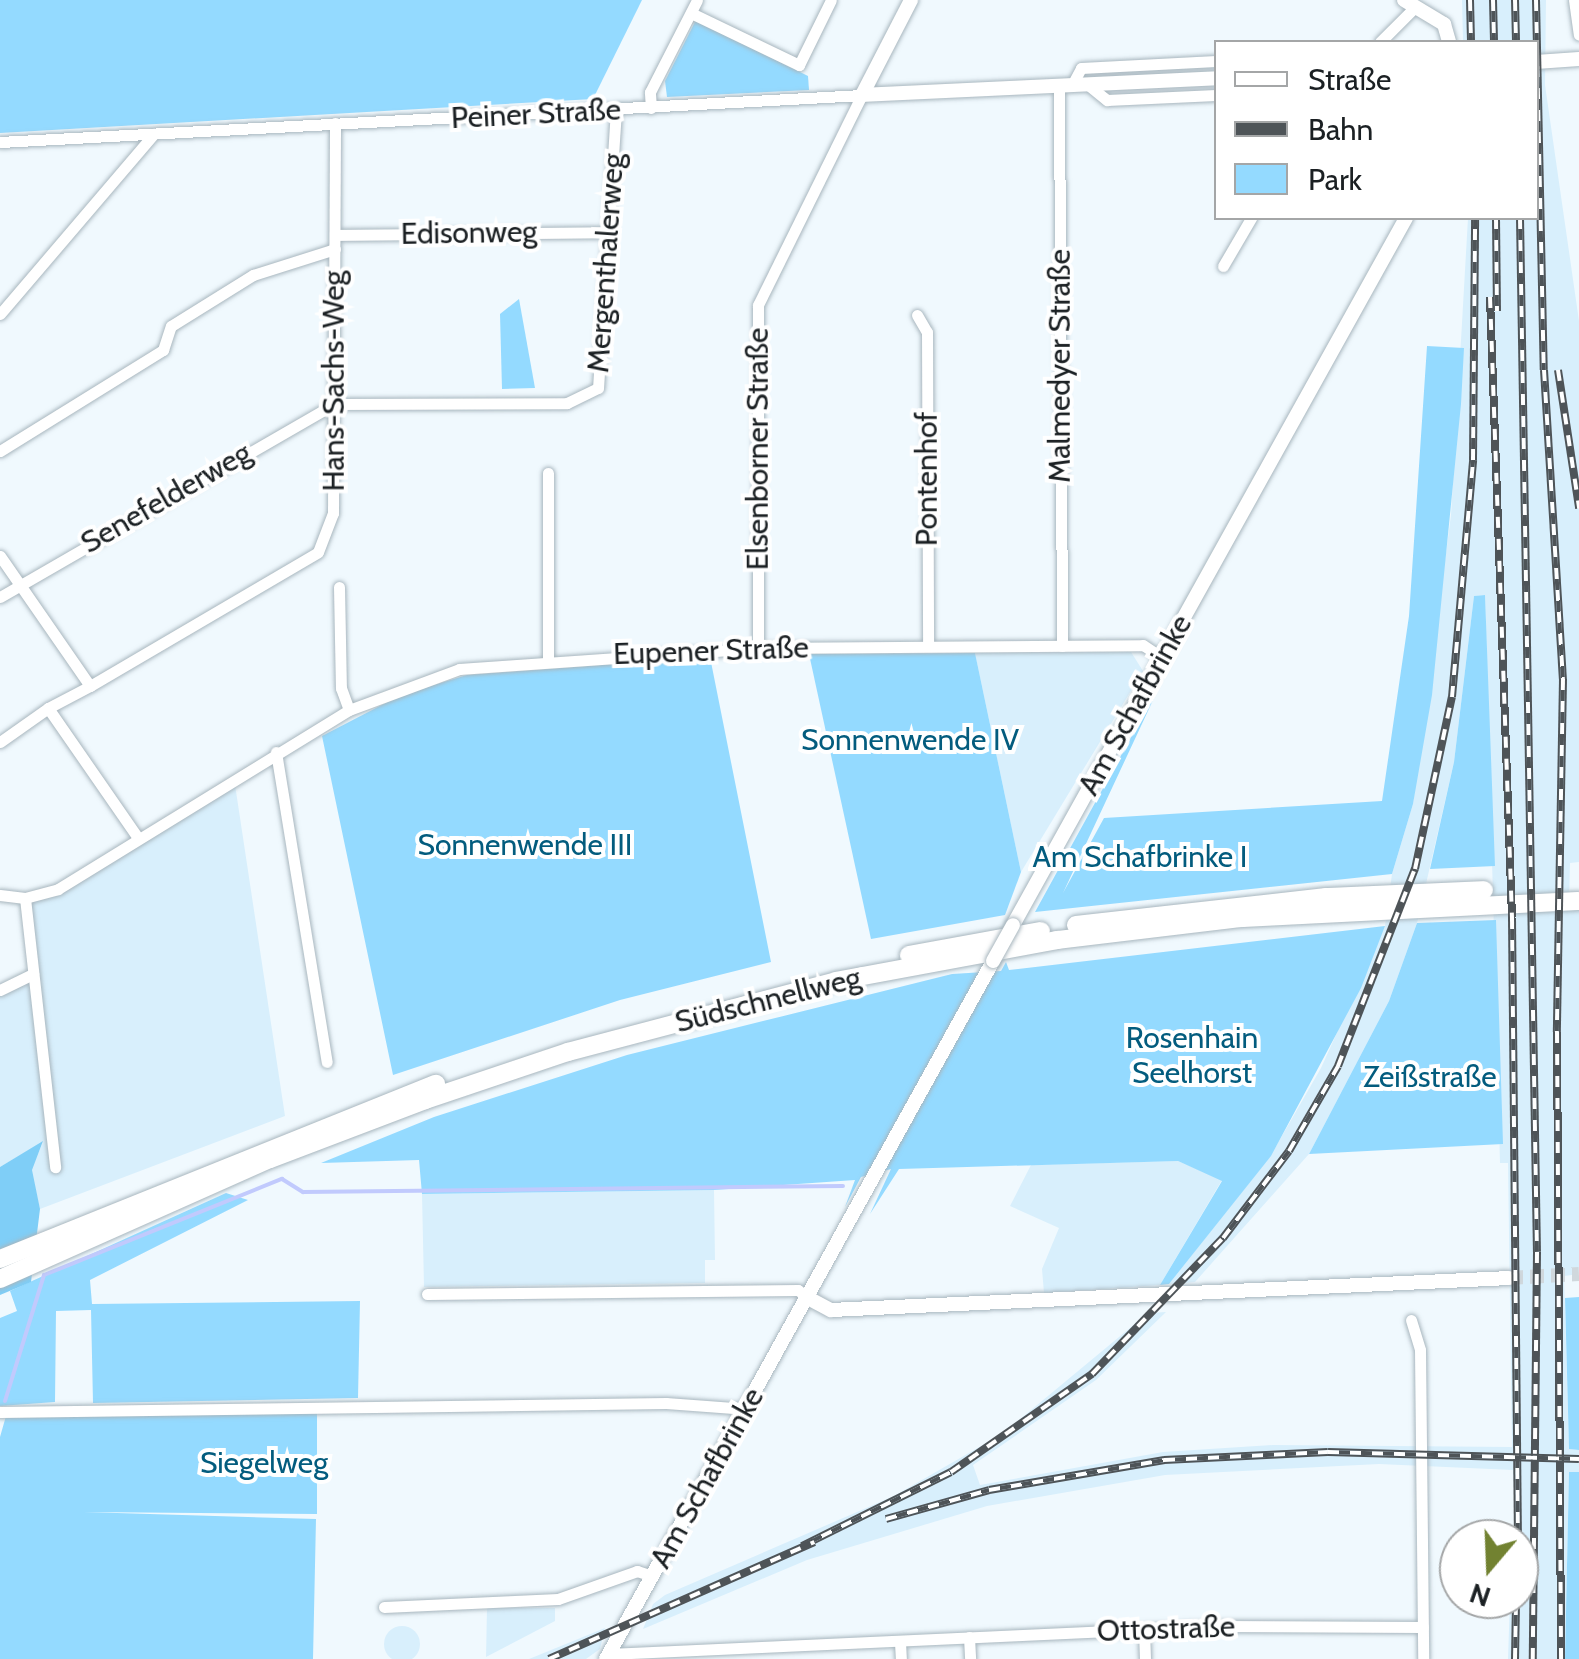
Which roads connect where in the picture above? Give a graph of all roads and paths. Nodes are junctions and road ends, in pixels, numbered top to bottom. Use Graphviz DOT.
graph roads {
  1 [pos="697,0"];
  2 [pos="831,0"];
  3 [pos="910,0"];
  4 [pos="1574,0"];
  5 [pos="1409,4"];
  6 [pos="691,13"];
  7 [pos="1579,34"];
  8 [pos="1382,40"];
  9 [pos="1448,40"];
  10 [pos="1579,60"];
  11 [pos="1214,61"];
  12 [pos="1539,62"];
  13 [pos="1214,78"];
  14 [pos="1073,85"];
  15 [pos="1214,94"];
  16 [pos="862,95"];
  17 [pos="651,108"];
  18 [pos="616,110"];
  19 [pos="336,123"];
  20 [pos="154,134"];
  21 [pos="0,142"];
  22 [pos="1251,220"];
  23 [pos="1405,220"];
  24 [pos="603,232"];
  25 [pos="335,235"];
  26 [pos="335,249"];
  27 [pos="1222,266"];
  28 [pos="0,314"];
  29 [pos="917,315"];
  30 [pos="334,404"];
  31 [pos="0,451"];
  32 [pos="548,473"];
  33 [pos="0,556"];
  34 [pos="19,584"];
  35 [pos="339,587"];
  36 [pos="0,597"];
  37 [pos="928,646"];
  38 [pos="1062,646"];
  39 [pos="758,648"];
  40 [pos="548,658"];
  41 [pos="1162,658"];
  42 [pos="90,686"];
  43 [pos="48,708"];
  44 [pos="349,710"];
  45 [pos="0,742"];
  46 [pos="276,752"];
  47 [pos="138,838"];
  48 [pos="1579,889"];
  49 [pos="0,895"];
  50 [pos="25,898"];
  51 [pos="1579,901"];
  52 [pos="33,974"];
  53 [pos="0,990"];
  54 [pos="328,1062"];
  55 [pos="55,1167"];
  56 [pos="2,1271"];
  57 [pos="1509,1278"];
  58 [pos="427,1294"];
  59 [pos="808,1298"];
  60 [pos="1411,1320"];
  61 [pos="747,1408"];
  62 [pos="0,1412"];
  63 [pos="652,1576"];
  64 [pos="384,1608"];
  65 [pos="1423,1627"];
  66 [pos="1144,1630"];
  67 [pos="969,1638"];
  68 [pos="900,1642"];
  69 [pos="829,1652"];
  70 [pos="756,1654"];
  71 [pos="608,1657"];
  72 [pos="901,1659"];
  73 [pos="970,1659"];
  74 [pos="1145,1659"];
  75 [pos="1423,1659"];
  1 -- 6 [label="street"];
  2 -- 6 [label="street"];
  3 -- 16 [label="street"];
  4 -- 7 [label="street"];
  5 -- 8 [label="street"];
  5 -- 9 [label="street"];
  6 -- 17 [label="street"];
  10 -- 12 [label="street"];
  11 -- 14 [label="street, Peiner Straße"];
  13 -- 14 [label="street, Peiner Straße"];
  14 -- 15 [label="street, Peiner Straße"];
  14 -- 16 [label="street, Peiner Straße"];
  14 -- 38 [label="street, Malmedyer Straße"];
  16 -- 17 [label="street, Peiner Straße"];
  16 -- 39 [label="street, Elsenborner Straße"];
  17 -- 18 [label="street, Peiner Straße"];
  18 -- 19 [label="street, Peiner Straße"];
  18 -- 24 [label="street, Mergenthalerweg"];
  19 -- 20 [label="street, Peiner Straße"];
  19 -- 25 [label="street, Hans-Sachs-Weg"];
  20 -- 21 [label="street, Peiner Straße"];
  20 -- 28 [label="street"];
  22 -- 27 [label="street"];
  23 -- 41 [label="street, Am Schafbrinke"];
  24 -- 25 [label="street, Edisonweg"];
  24 -- 30 [label="street, Mergenthalerweg"];
  25 -- 26 [label="street, Hans-Sachs-Weg"];
  26 -- 30 [label="street, Hans-Sachs-Weg"];
  26 -- 31 [label="street"];
  29 -- 37 [label="street, Pontenhof"];
  30 -- 34 [label="street, Senefelderweg"];
  30 -- 42 [label="street, Hans-Sachs-Weg"];
  32 -- 40 [label="street"];
  33 -- 34 [label="street"];
  34 -- 36 [label="street, Senefelderweg"];
  34 -- 42 [label="street"];
  35 -- 44 [label="street"];
  37 -- 38 [label="street, Eupener Straße"];
  37 -- 39 [label="street, Eupener Straße"];
  38 -- 41 [label="street, Eupener Straße"];
  39 -- 40 [label="street, Eupener Straße"];
  40 -- 44 [label="street, Eupener Straße"];
  41 -- 59 [label="street, Am Schafbrinke, bridge"];
  42 -- 43 [label="street, Hans-Sachs-Weg"];
  43 -- 45 [label="street"];
  43 -- 47 [label="street"];
  44 -- 46 [label="street, Eupener Straße"];
  46 -- 47 [label="street, Eupener Straße"];
  46 -- 54 [label="street"];
  47 -- 50 [label="street, Eupener Straße"];
  48 -- 56 [label="highway, Südschnellweg"];
  49 -- 50 [label="street"];
  50 -- 52 [label="street"];
  51 -- 56 [label="highway, Südschnellweg"];
  52 -- 53 [label="street"];
  52 -- 55 [label="street"];
  57 -- 59 [label="street"];
  58 -- 59 [label="street"];
  59 -- 61 [label="street, Am Schafbrinke"];
  60 -- 65 [label="street"];
  61 -- 62 [label="street"];
  61 -- 63 [label="street, Am Schafbrinke"];
  63 -- 64 [label="street"];
  63 -- 71 [label="street, Am Schafbrinke"];
  65 -- 66 [label="street, Ottostraße"];
  65 -- 75 [label="street"];
  66 -- 67 [label="street, Ottostraße"];
  66 -- 74 [label="street"];
  67 -- 68 [label="street, Ottostraße"];
  67 -- 73 [label="street"];
  68 -- 69 [label="street, Ottostraße"];
  68 -- 72 [label="street"];
  69 -- 70 [label="street, Ottostraße"];
  70 -- 71 [label="street, Ottostraße"];
}
